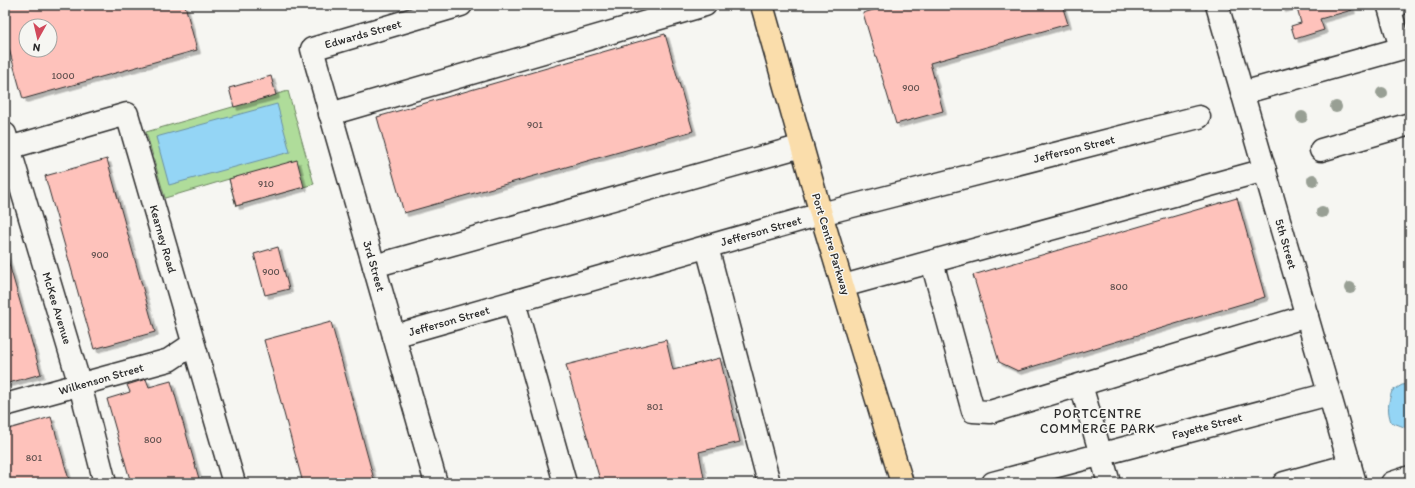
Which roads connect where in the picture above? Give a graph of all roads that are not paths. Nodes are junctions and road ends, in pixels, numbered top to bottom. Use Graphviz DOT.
graph roads {
  1 [pos="461,5"];
  2 [pos="705,5"];
  3 [pos="762,5"];
  4 [pos="1217,5"];
  5 [pos="1398,5"];
  6 [pos="1405,47"];
  7 [pos="312,49"];
  8 [pos="1242,93"];
  9 [pos="330,114"];
  10 [pos="1199,117"];
  11 [pos="1410,124"];
  12 [pos="6,143"];
  13 [pos="802,146"];
  14 [pos="1321,150"];
  15 [pos="1265,170"];
  16 [pos="821,214"];
  17 [pos="707,247"];
  18 [pos="932,262"];
  19 [pos="374,266"];
  20 [pos="843,286"];
  21 [pos="514,302"];
  22 [pos="1307,316"];
  23 [pos="394,336"];
  24 [pos="193,344"];
  25 [pos="80,385"];
  26 [pos="1081,385"];
  27 [pos="1329,394"];
  28 [pos="5,405"];
  29 [pos="1101,454"];
  30 [pos="1353,474"];
  31 [pos="1410,478"];
  32 [pos="105,483"];
  33 [pos="234,483"];
  34 [pos="436,483"];
  35 [pos="565,483"];
  36 [pos="769,483"];
  37 [pos="902,483"];
  38 [pos="992,483"];
  39 [pos="1109,483"];
  40 [pos="1284,483"];
  41 [pos="1392,483"];
  1 -- 7 [label="street, Edwards Street"];
  2 -- 9 [label="street"];
  3 -- 13 [label="main road, Port Centre Parkway"];
  4 -- 8 [label="street, 5th Street"];
  5 -- 6 [label="street"];
  6 -- 8 [label="street"];
  7 -- 9 [label="street, 3rd Street"];
  8 -- 15 [label="street, 5th Street"];
  9 -- 19 [label="street, 3rd Street"];
  10 -- 16 [label="street, Jefferson Street"];
  11 -- 14 [label="street"];
  12 -- 24 [label="street, Kearney Road"];
  12 -- 25 [label="street, McKee Avenue"];
  13 -- 16 [label="main road, Port Centre Parkway"];
  13 -- 19 [label="street"];
  15 -- 18 [label="street"];
  15 -- 22 [label="street, 5th Street"];
  16 -- 17 [label="street, Jefferson Street"];
  16 -- 20 [label="main road, Port Centre Parkway"];
  17 -- 21 [label="street, Jefferson Street"];
  17 -- 36 [label="street"];
  18 -- 20 [label="street"];
  18 -- 26 [label="street"];
  19 -- 23 [label="street, 3rd Street"];
  20 -- 37 [label="main road, Port Centre Parkway"];
  21 -- 23 [label="street, Jefferson Street"];
  21 -- 35 [label="street"];
  22 -- 26 [label="street"];
  22 -- 27 [label="street, 5th Street"];
  23 -- 34 [label="street, 3rd Street"];
  24 -- 25 [label="street, Wilkenson Street"];
  24 -- 33 [label="street, Kearney Road"];
  25 -- 28 [label="street, Wilkenson Street"];
  25 -- 32 [label="street, McKee Avenue"];
  26 -- 29 [label="street"];
  27 -- 29 [label="street, Fayette Street"];
  27 -- 30 [label="street, 5th Street"];
  29 -- 38 [label="street, Fayette Street"];
  29 -- 39 [label="street"];
  30 -- 40 [label="street"];
  31 -- 41 [label="street"];
}
